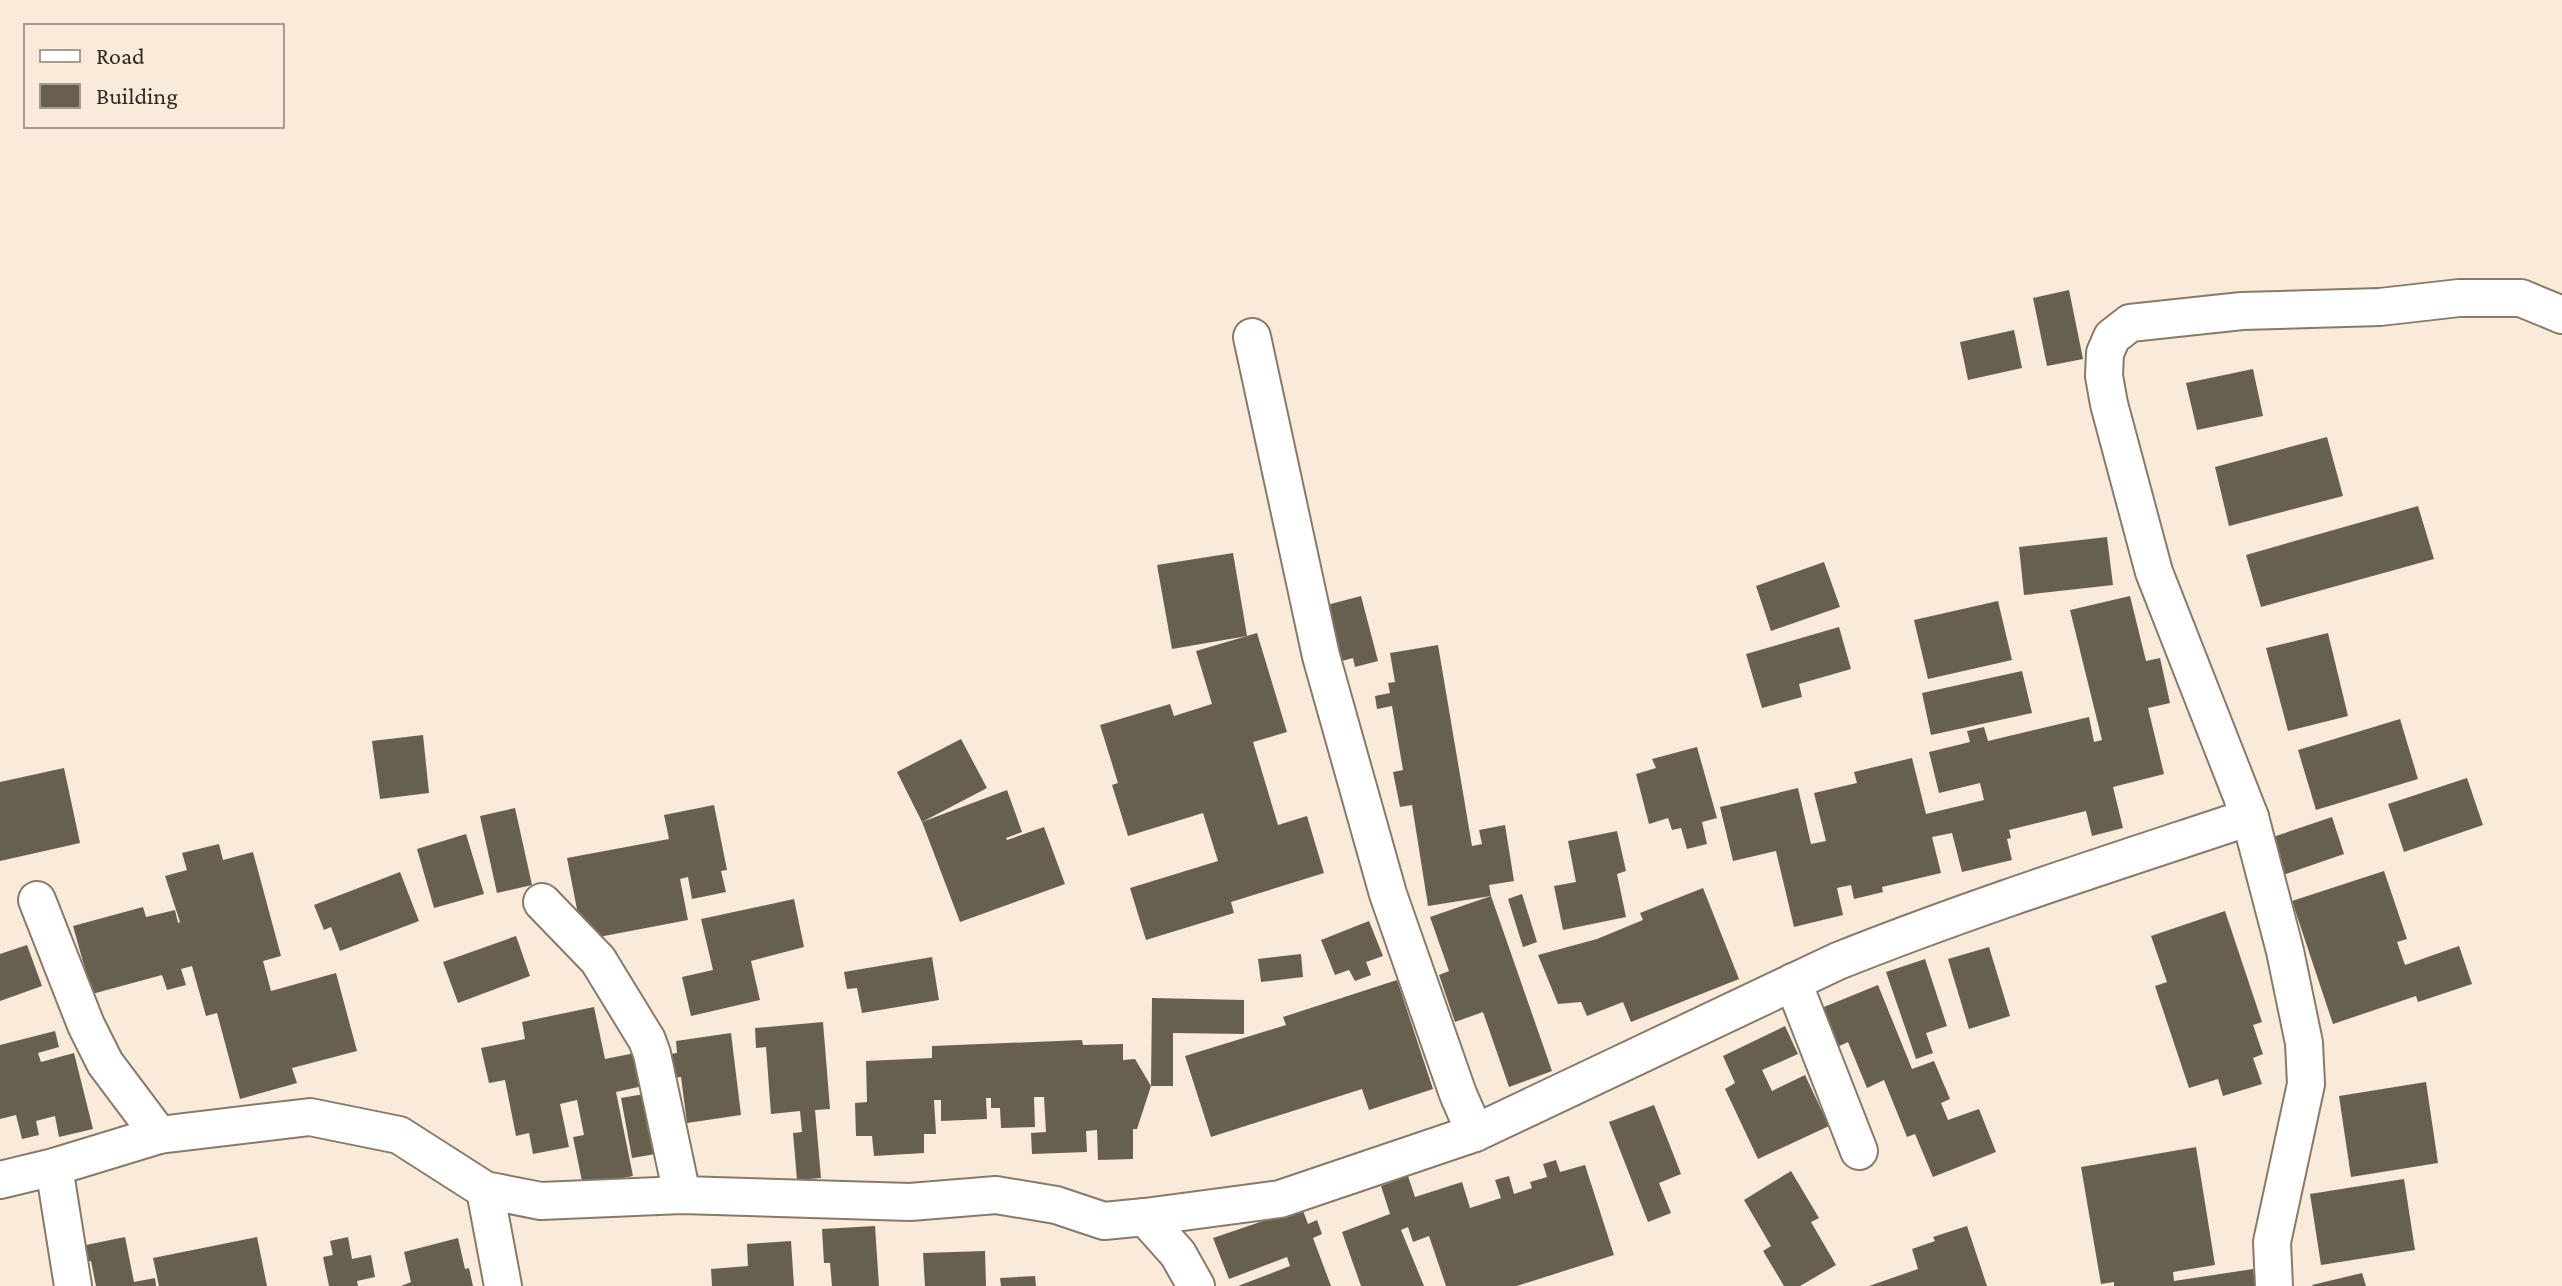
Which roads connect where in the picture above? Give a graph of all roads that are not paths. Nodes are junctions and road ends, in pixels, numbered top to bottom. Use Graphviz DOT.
graph roads {
  1 [pos="2562,315"];
  2 [pos="1252,337"];
  3 [pos="2250,817"];
  4 [pos="37,900"];
  5 [pos="542,902"];
  6 [pos="1793,982"];
  7 [pos="1475,1133"];
  8 [pos="159,1135"];
  9 [pos="1859,1151"];
  10 [pos="54,1167"];
  11 [pos="0,1180"];
  12 [pos="485,1190"];
  13 [pos="682,1195"];
  14 [pos="1145,1217"];
  15 [pos="73,1286"];
  16 [pos="503,1286"];
  17 [pos="1196,1286"];
  18 [pos="2274,1286"];
  1 -- 3 [label="street"];
  2 -- 7 [label="street"];
  3 -- 6 [label="street"];
  3 -- 18 [label="street"];
  4 -- 8 [label="street"];
  5 -- 13 [label="street"];
  6 -- 7 [label="street"];
  6 -- 9 [label="street"];
  7 -- 14 [label="street"];
  8 -- 10 [label="street"];
  8 -- 12 [label="street"];
  10 -- 11 [label="street"];
  10 -- 15 [label="street"];
  12 -- 13 [label="street"];
  12 -- 16 [label="street"];
  13 -- 14 [label="street"];
  14 -- 17 [label="street"];
}
